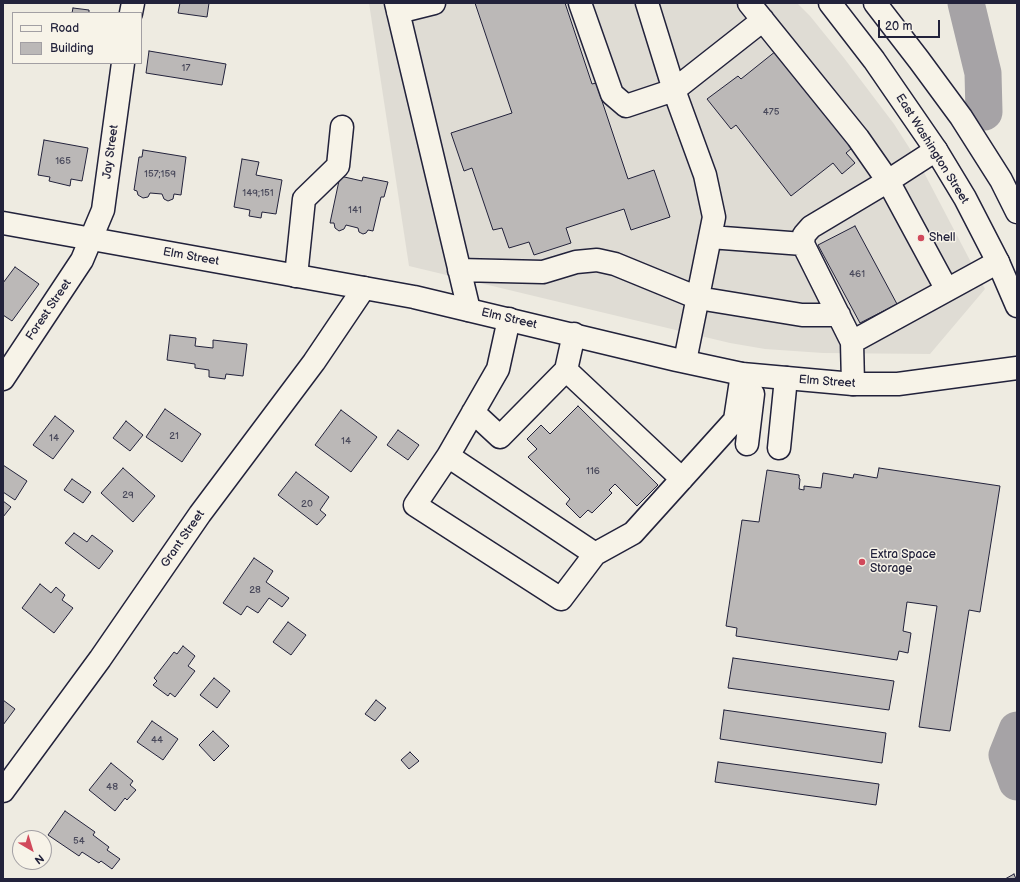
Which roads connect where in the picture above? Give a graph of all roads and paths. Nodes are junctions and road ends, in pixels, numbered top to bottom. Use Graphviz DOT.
graph roads {
  1 [pos="434,3"];
  2 [pos="580,3"];
  3 [pos="647,3"];
  4 [pos="749,3"];
  5 [pos="830,3"];
  6 [pos="875,3"];
  7 [pos="397,8"];
  8 [pos="763,20"];
  9 [pos="124,64"];
  10 [pos="674,90"];
  11 [pos="342,127"];
  12 [pos="936,150"];
  13 [pos="888,180"];
  14 [pos="1017,212"];
  15 [pos="3,223"];
  16 [pos="710,237"];
  17 [pos="91,239"];
  18 [pos="803,244"];
  19 [pos="998,262"];
  20 [pos="460,270"];
  21 [pos="296,276"];
  22 [pos="364,288"];
  23 [pos="947,290"];
  24 [pos="698,298"];
  25 [pos="1017,306"];
  26 [pos="469,310"];
  27 [pos="839,315"];
  28 [pos="509,319"];
  29 [pos="574,334"];
  30 [pos="852,342"];
  31 [pos="685,361"];
  32 [pos="1017,368"];
  33 [pos="566,370"];
  34 [pos="748,374"];
  35 [pos="786,378"];
  36 [pos="3,379"];
  37 [pos="853,384"];
  38 [pos="473,412"];
  39 [pos="747,444"];
  40 [pos="779,448"];
  41 [pos="448,456"];
  42 [pos="682,479"];
  43 [pos="594,554"];
  44 [pos="3,791"];
  1 -- 7 [label="main road"];
  2 -- 10 [label="main road"];
  3 -- 10 [label="main road"];
  4 -- 8 [label="main road"];
  5 -- 12 [label="main road, East Washington Street"];
  6 -- 14 [label="main road"];
  7 -- 20 [label="main road"];
  8 -- 10 [label="main road"];
  8 -- 13 [label="main road"];
  9 -- 17 [label="main road, Jay Street"];
  10 -- 16 [label="main road"];
  11 -- 21 [label="main road"];
  12 -- 13 [label="main road"];
  12 -- 19 [label="main road, East Washington Street"];
  13 -- 18 [label="main road"];
  13 -- 23 [label="main road"];
  15 -- 17 [label="main road, Elm Street"];
  16 -- 18 [label="main road"];
  16 -- 24 [label="main road"];
  17 -- 21 [label="main road, Elm Street"];
  17 -- 36 [label="main road, Forest Street"];
  18 -- 27 [label="main road"];
  19 -- 23 [label="main road"];
  19 -- 25 [label="main road, East Washington Street"];
  20 -- 24 [label="main road"];
  20 -- 26 [label="main road"];
  21 -- 22 [label="main road, Elm Street"];
  22 -- 26 [label="main road, Elm Street"];
  22 -- 44 [label="main road, Grant Street"];
  23 -- 30 [label="main road"];
  24 -- 27 [label="main road"];
  24 -- 31 [label="main road"];
  26 -- 28 [label="main road, Elm Street"];
  27 -- 30 [label="main road"];
  28 -- 29 [label="main road, Elm Street"];
  28 -- 38 [label="main road"];
  29 -- 31 [label="main road, Elm Street"];
  29 -- 33 [label="main road"];
  30 -- 37 [label="main road"];
  31 -- 34 [label="main road, Elm Street"];
  32 -- 37 [label="main road, Elm Street"];
  33 -- 38 [label="main road"];
  33 -- 42 [label="main road"];
  34 -- 35 [label="main road, Elm Street"];
  34 -- 39 [label="main road"];
  34 -- 42 [label="main road"];
  35 -- 37 [label="main road, Elm Street"];
  35 -- 40 [label="main road"];
  38 -- 41 [label="main road"];
  41 -- 43 [label="main road"];
  41 -- 43 [label="main road"];
  42 -- 43 [label="main road"];
}
